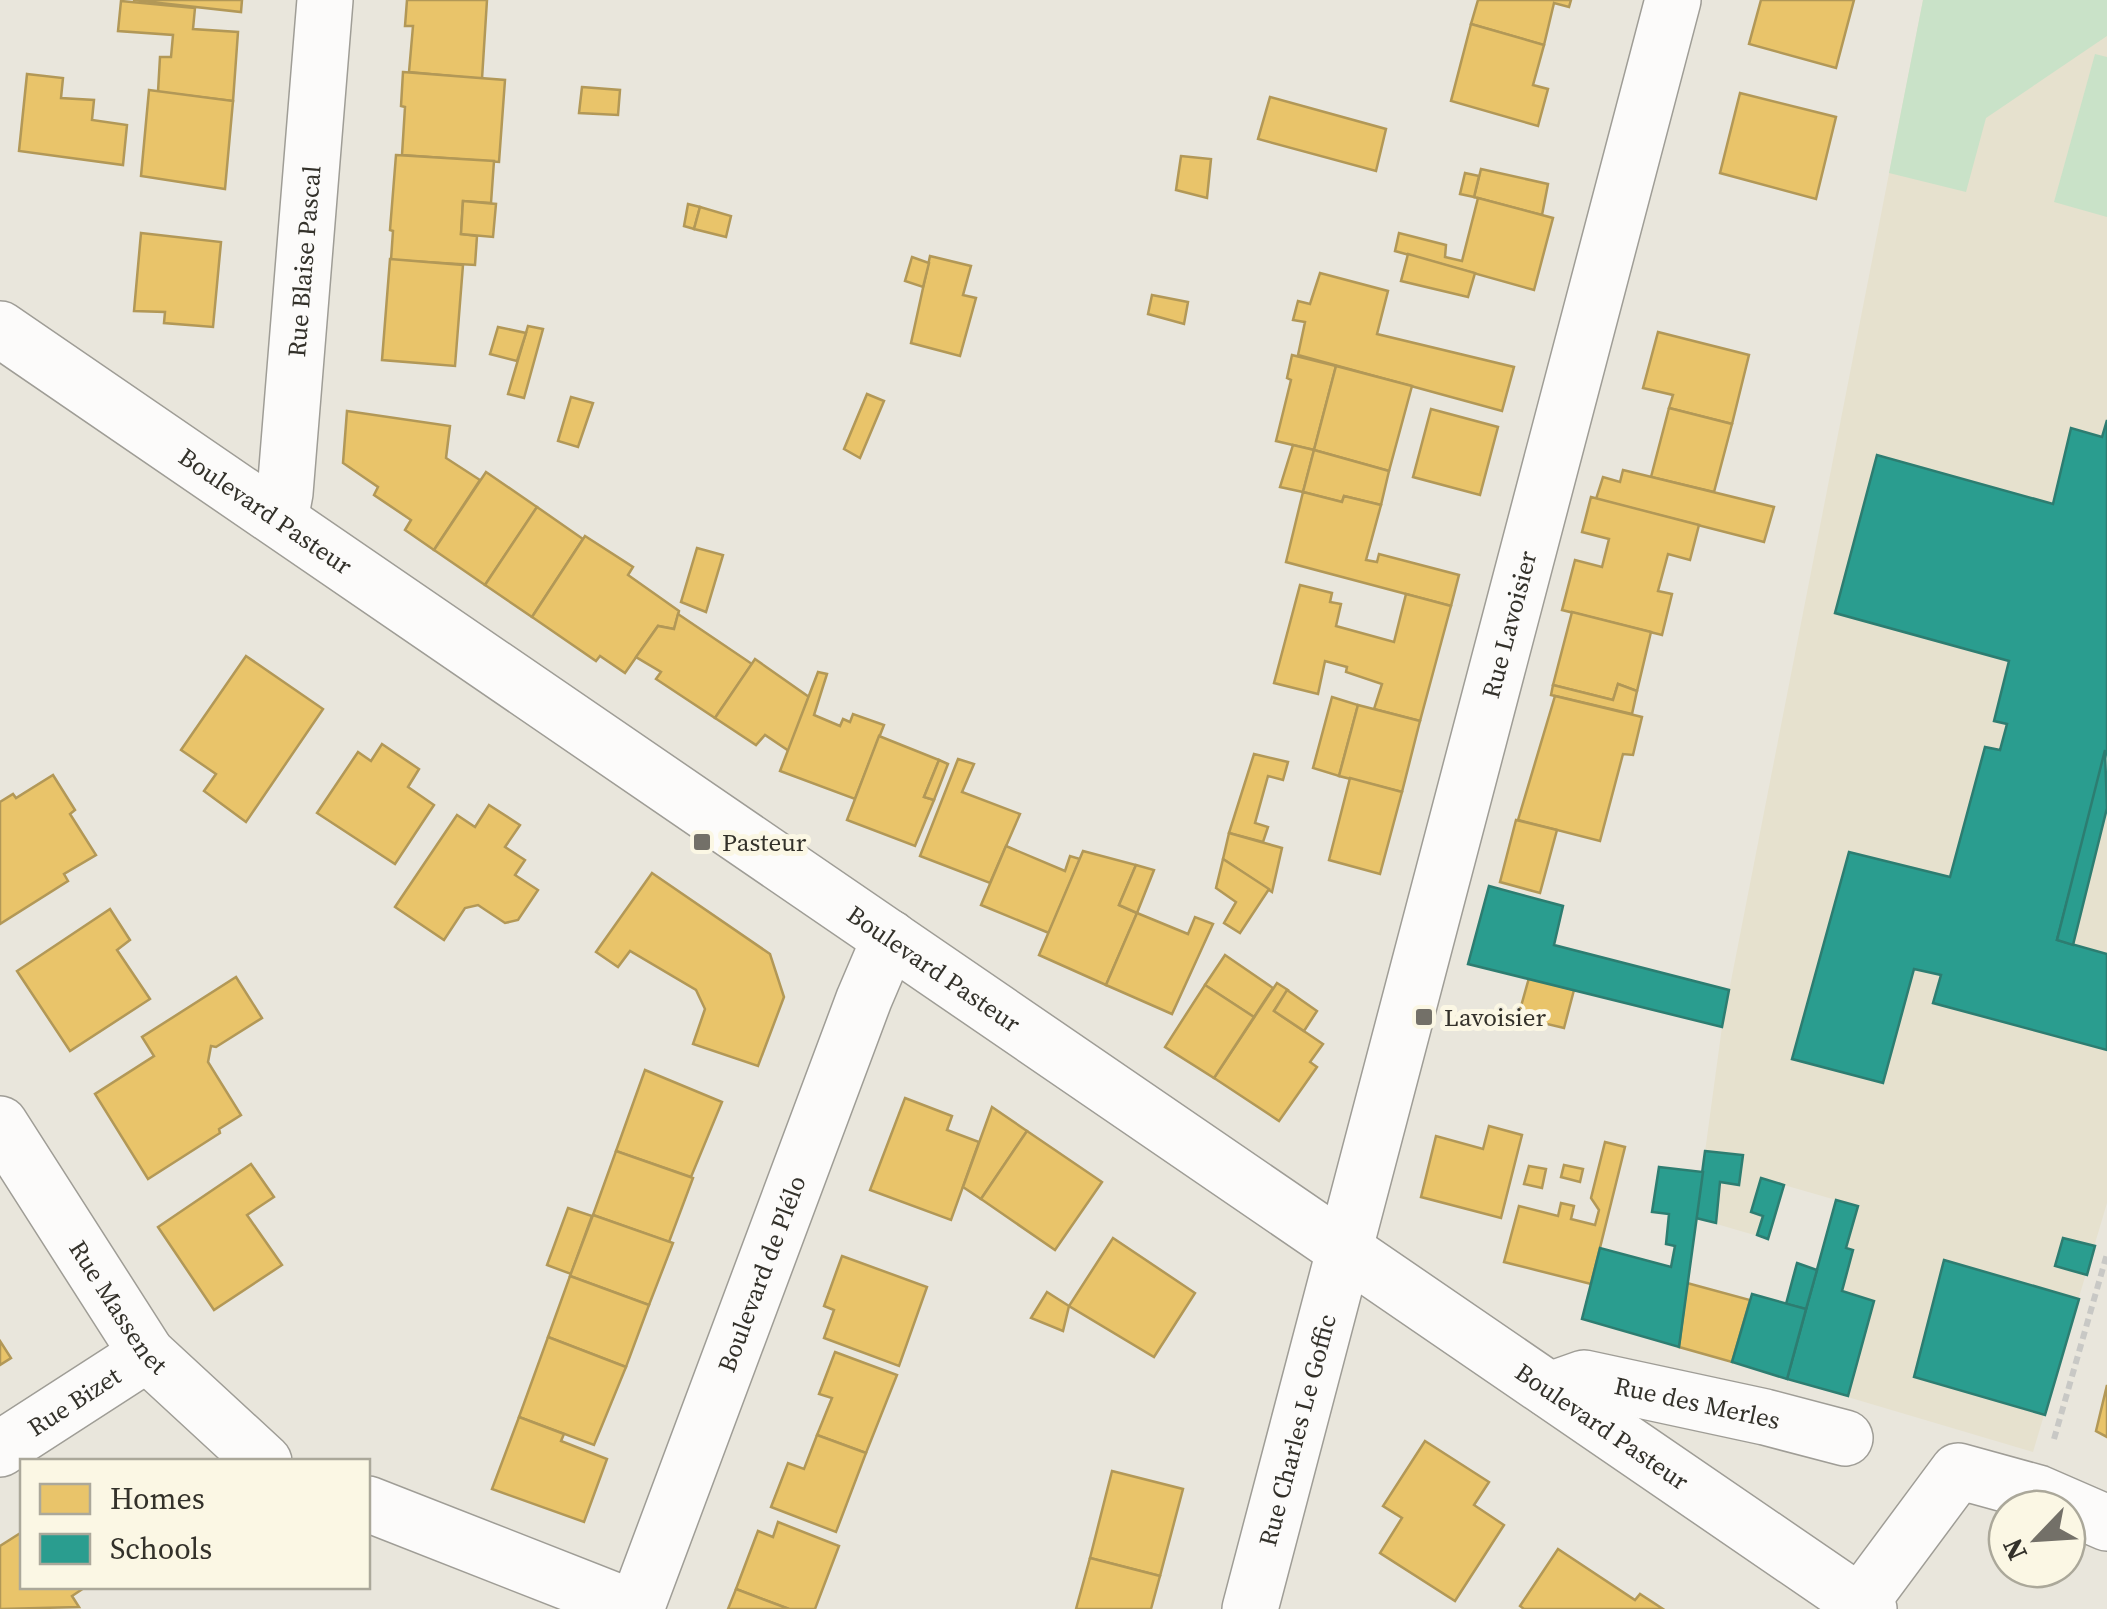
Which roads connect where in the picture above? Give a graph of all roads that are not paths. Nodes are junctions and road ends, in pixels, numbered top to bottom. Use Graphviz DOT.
graph roads {
  1 [pos="325,0"];
  2 [pos="1673,0"];
  3 [pos="0,328"];
  4 [pos="280,520"];
  5 [pos="890,938"];
  6 [pos="0,1124"];
  7 [pos="1344,1250"];
  8 [pos="146,1354"];
  9 [pos="1550,1390"];
  10 [pos="1845,1438"];
  11 [pos="0,1449"];
  12 [pos="261,1459"];
  13 [pos="370,1505"];
  14 [pos="2107,1523"];
  15 [pos="1864,1606"];
  16 [pos="636,1609"];
  17 [pos="1250,1609"];
  1 -- 4 [label="street, Rue Blaise Pascal"];
  2 -- 7 [label="street, Rue Lavoisier"];
  3 -- 4 [label="street, Boulevard Pasteur"];
  4 -- 5 [label="street, Boulevard Pasteur"];
  5 -- 7 [label="street, Boulevard Pasteur"];
  5 -- 16 [label="street, Boulevard de Plélo"];
  6 -- 8 [label="street, Rue Massenet"];
  7 -- 9 [label="street, Boulevard Pasteur"];
  7 -- 17 [label="street, Rue Charles Le Goffic"];
  8 -- 11 [label="street, Rue Bizet"];
  8 -- 12 [label="street, Rue Massenet"];
  9 -- 10 [label="street, Rue des Merles"];
  9 -- 15 [label="street, Boulevard Pasteur"];
  13 -- 16 [label="street"];
  14 -- 15 [label="street"];
}
